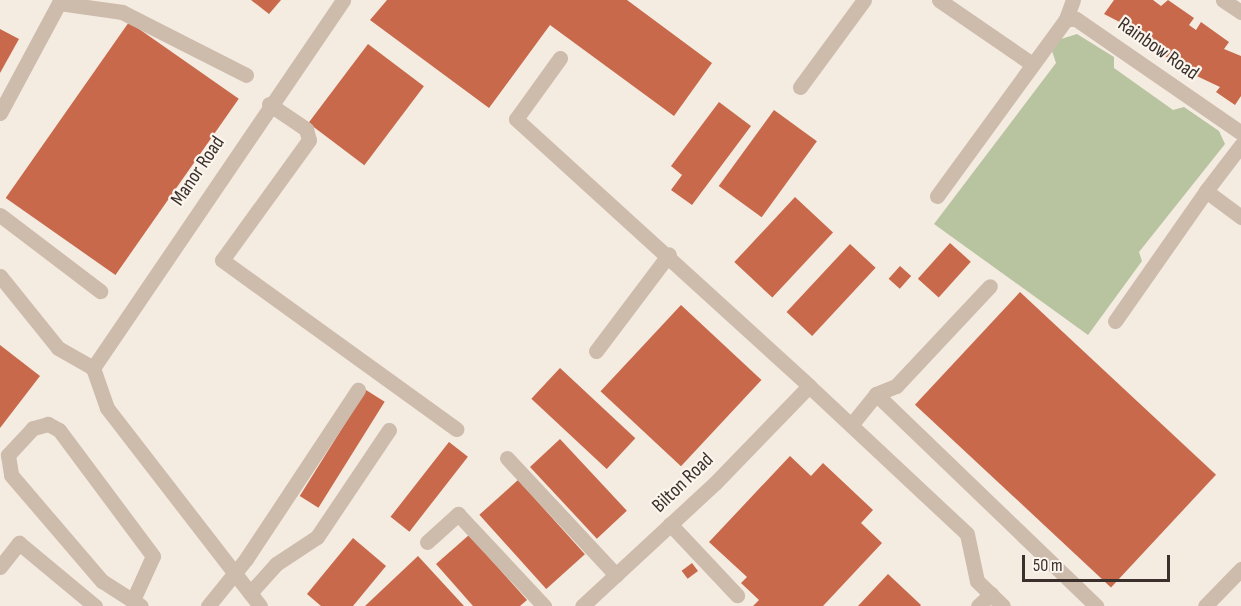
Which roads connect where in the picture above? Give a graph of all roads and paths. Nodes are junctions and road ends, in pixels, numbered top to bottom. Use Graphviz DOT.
graph roads {
  1 [pos="343,0"];
  2 [pos="864,0"];
  3 [pos="939,0"];
  4 [pos="1073,0"];
  5 [pos="1223,0"];
  6 [pos="1241,12"];
  7 [pos="1066,19"];
  8 [pos="560,58"];
  9 [pos="1032,64"];
  10 [pos="246,75"];
  11 [pos="800,87"];
  12 [pos="269,104"];
  13 [pos="0,113"];
  14 [pos="1241,133"];
  15 [pos="1241,145"];
  16 [pos="1206,191"];
  17 [pos="937,196"];
  18 [pos="0,215"];
  19 [pos="1241,217"];
  20 [pos="669,254"];
  21 [pos="0,276"];
  22 [pos="990,286"];
  23 [pos="100,291"];
  24 [pos="1115,321"];
  25 [pos="596,351"];
  26 [pos="93,368"];
  27 [pos="809,386"];
  28 [pos="357,390"];
  29 [pos="876,394"];
  30 [pos="851,425"];
  31 [pos="456,429"];
  32 [pos="389,430"];
  33 [pos="507,458"];
  34 [pos="670,524"];
  35 [pos="427,542"];
  36 [pos="0,567"];
  37 [pos="1241,569"];
  38 [pos="235,574"];
  39 [pos="616,575"];
  40 [pos="250,593"];
  41 [pos="991,594"];
  42 [pos="737,595"];
  43 [pos="137,603"];
  44 [pos="95,606"];
  45 [pos="208,606"];
  46 [pos="260,606"];
  47 [pos="544,606"];
  48 [pos="582,606"];
  49 [pos="978,606"];
  50 [pos="1003,606"];
  51 [pos="1095,606"];
  52 [pos="1205,606"];
  1 -- 12 [label="street, Manor Road"];
  2 -- 11 [label="street"];
  3 -- 9 [label="street"];
  4 -- 7 [label="street"];
  5 -- 6 [label="street"];
  7 -- 9 [label="street"];
  7 -- 14 [label="street, Rainbow Road"];
  8 -- 20 [label="street"];
  9 -- 17 [label="street"];
  10 -- 13 [label="street"];
  12 -- 26 [label="street, Manor Road"];
  12 -- 31 [label="street"];
  15 -- 16 [label="street"];
  16 -- 19 [label="street"];
  16 -- 24 [label="street"];
  18 -- 23 [label="street"];
  20 -- 25 [label="street"];
  20 -- 27 [label="street"];
  21 -- 26 [label="street"];
  22 -- 29 [label="street"];
  26 -- 38 [label="street"];
  27 -- 30 [label="street"];
  27 -- 34 [label="street, Bilton Road"];
  28 -- 38 [label="street"];
  29 -- 30 [label="street"];
  29 -- 51 [label="street"];
  30 -- 41 [label="street"];
  32 -- 40 [label="street"];
  33 -- 39 [label="street"];
  34 -- 39 [label="street, Bilton Road"];
  34 -- 42 [label="street"];
  35 -- 47 [label="street"];
  36 -- 44 [label="street"];
  37 -- 52 [label="street"];
  38 -- 40 [label="street"];
  38 -- 45 [label="street"];
  39 -- 48 [label="street, Bilton Road"];
  40 -- 46 [label="street"];
  41 -- 49 [label="street"];
  41 -- 50 [label="street"];
  43 -- 43 [label="street"];
}
